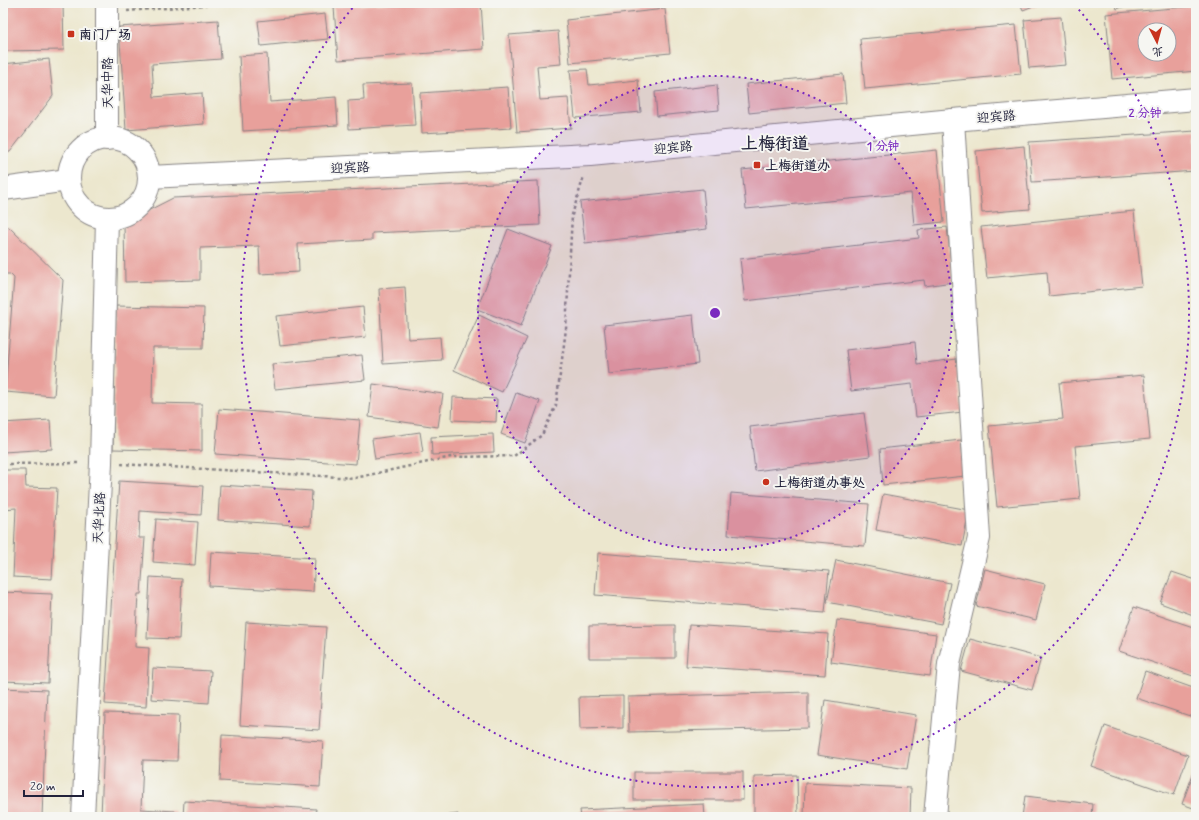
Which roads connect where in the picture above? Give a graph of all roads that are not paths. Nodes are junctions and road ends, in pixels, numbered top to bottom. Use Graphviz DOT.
graph roads {
  1 [pos="107,7"];
  2 [pos="1196,99"];
  3 [pos="953,120"];
  4 [pos="107,138"];
  5 [pos="149,177"];
  6 [pos="68,180"];
  7 [pos="3,188"];
  8 [pos="106,218"];
  9 [pos="82,817"];
  10 [pos="935,817"];
  1 -- 4 [label="street, 天华中路"];
  2 -- 3 [label="street, 迎宾路"];
  3 -- 5 [label="street, 迎宾路"];
  3 -- 10 [label="street"];
  4 -- 5 [label="street"];
  4 -- 6 [label="street"];
  5 -- 8 [label="street"];
  6 -- 7 [label="street"];
  6 -- 8 [label="street"];
  8 -- 9 [label="street, 天华北路"];
}
